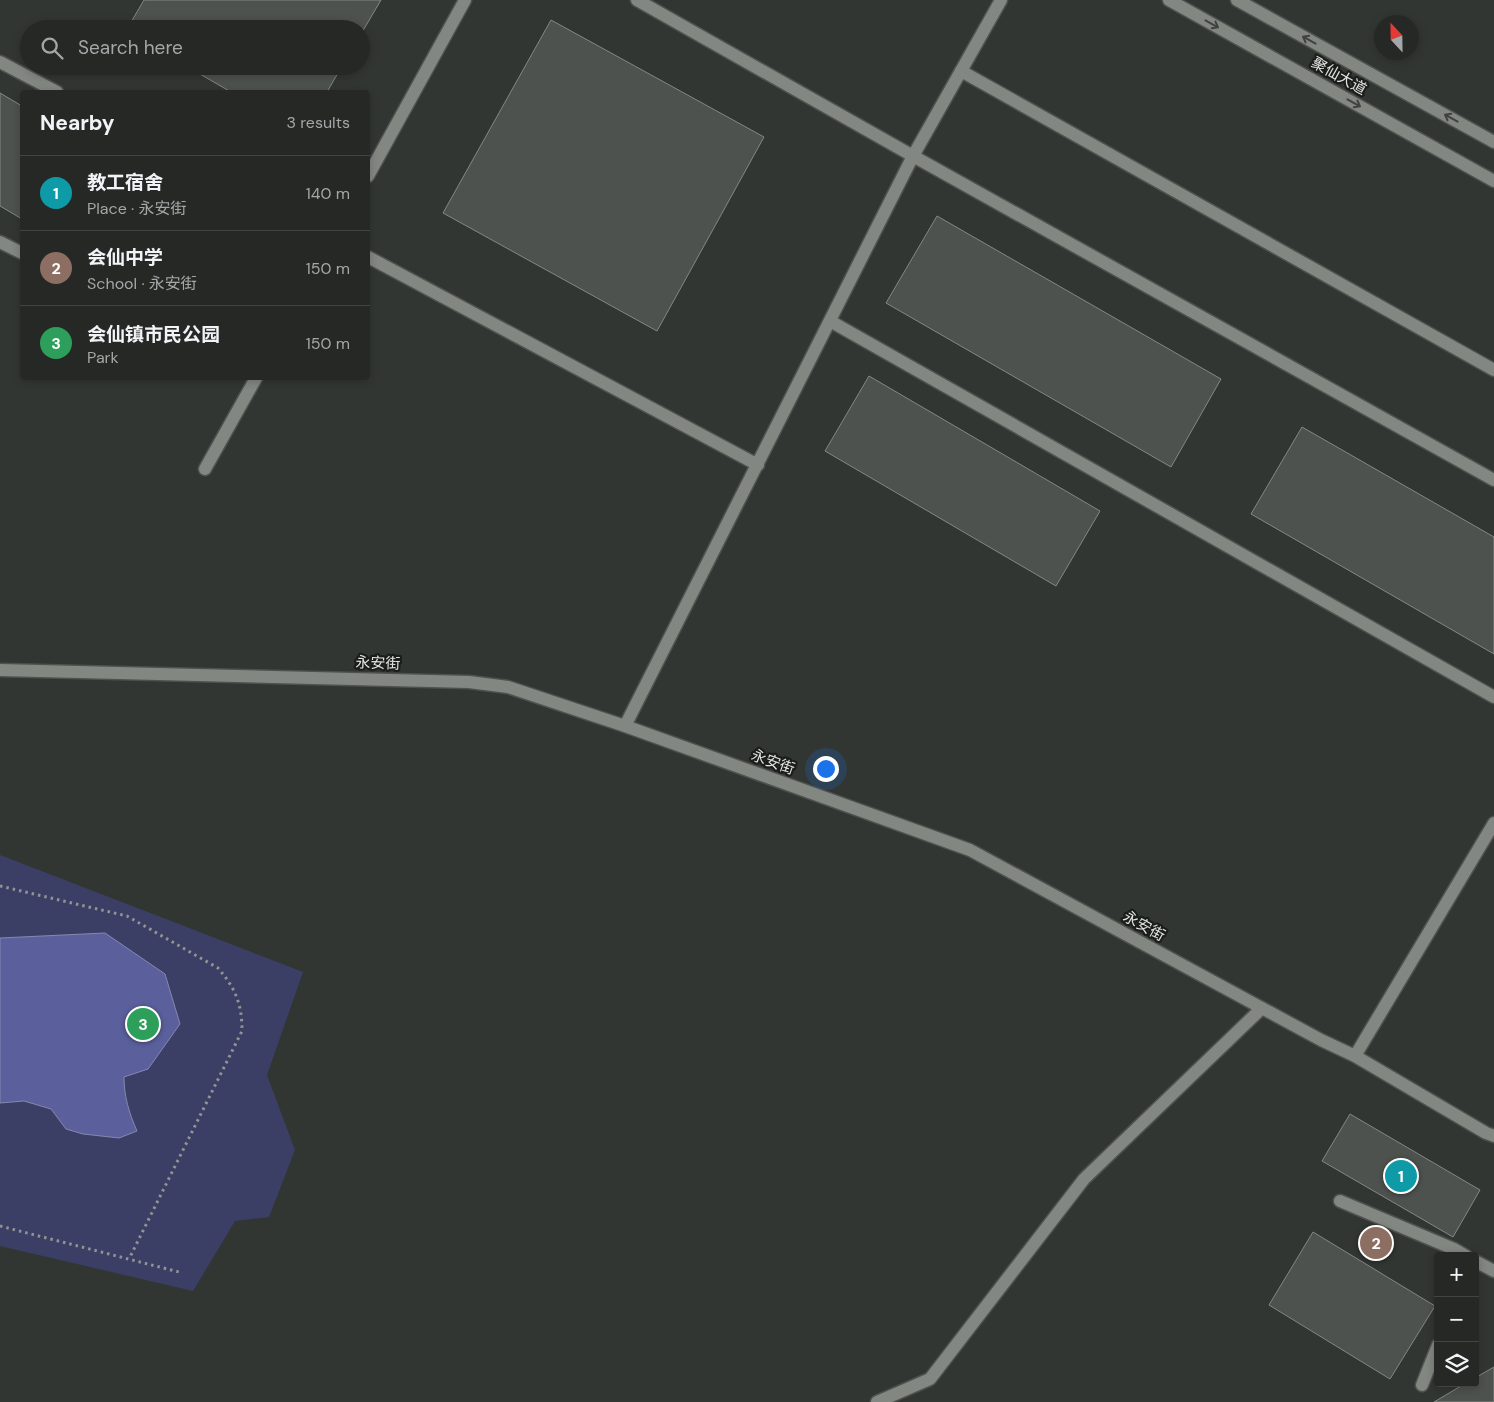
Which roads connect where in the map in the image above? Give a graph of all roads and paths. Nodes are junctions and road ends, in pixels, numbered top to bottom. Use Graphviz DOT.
graph roads {
  1 [pos="465,0"];
  2 [pos="637,0"];
  3 [pos="1001,0"];
  4 [pos="1169,0"];
  5 [pos="1237,0"];
  6 [pos="0,62"];
  7 [pos="961,71"];
  8 [pos="20,72"];
  9 [pos="25,75"];
  10 [pos="54,90"];
  11 [pos="1494,142"];
  12 [pos="913,156"];
  13 [pos="370,172"];
  14 [pos="1494,181"];
  15 [pos="0,242"];
  16 [pos="20,252"];
  17 [pos="370,258"];
  18 [pos="830,321"];
  19 [pos="1494,370"];
  20 [pos="255,380"];
  21 [pos="758,464"];
  22 [pos="205,469"];
  23 [pos="1494,480"];
  24 [pos="0,670"];
  25 [pos="1494,697"];
  26 [pos="625,726"];
  27 [pos="1494,823"];
  28 [pos="0,886"];
  29 [pos="1262,1008"];
  30 [pos="1356,1056"];
  31 [pos="1494,1136"];
  32 [pos="1340,1201"];
  33 [pos="0,1226"];
  34 [pos="1459,1252"];
  35 [pos="130,1259"];
  36 [pos="1479,1263"];
  37 [pos="1494,1271"];
  38 [pos="180,1272"];
  39 [pos="1434,1355"];
  40 [pos="1422,1385"];
  41 [pos="877,1402"];
  1 -- 13 [label="street"];
  2 -- 12 [label="street"];
  3 -- 7 [label="street"];
  4 -- 14 [label="street, 聚仙大道, one-way"];
  11 -- 5 [label="street, 聚仙大道, one-way"];
  6 -- 8 [label="street"];
  7 -- 12 [label="street"];
  7 -- 19 [label="street"];
  9 -- 10 [label="street"];
  12 -- 18 [label="street"];
  12 -- 23 [label="street"];
  15 -- 16 [label="street"];
  17 -- 21 [label="street"];
  18 -- 21 [label="street"];
  18 -- 25 [label="street"];
  20 -- 22 [label="street"];
  21 -- 26 [label="street"];
  24 -- 26 [label="street, 永安街"];
  26 -- 29 [label="street, 永安街"];
  27 -- 30 [label="street"];
  28 -- 35 [label="path"];
  29 -- 30 [label="street, 永安街"];
  29 -- 41 [label="street"];
  30 -- 31 [label="street, 永安街"];
  32 -- 34 [label="street"];
  33 -- 35 [label="path"];
  35 -- 38 [label="path"];
  36 -- 37 [label="street"];
  39 -- 40 [label="street"];
}
